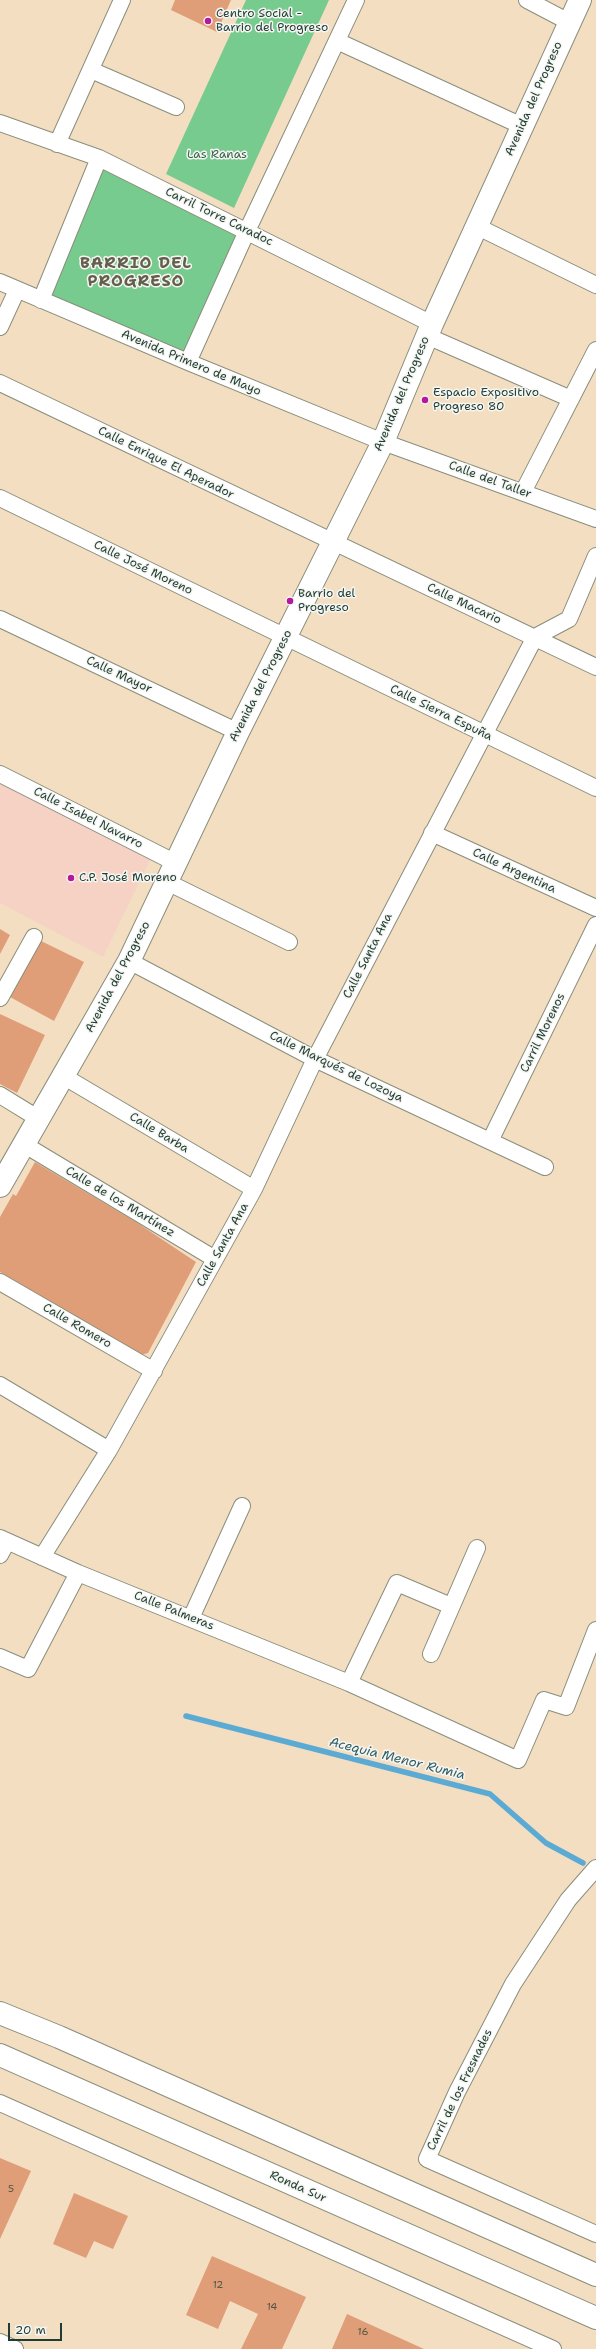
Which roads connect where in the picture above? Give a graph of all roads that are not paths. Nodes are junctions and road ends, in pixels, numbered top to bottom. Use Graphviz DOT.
graph roads {
  1 [pos="122,0"];
  2 [pos="356,0"];
  3 [pos="527,0"];
  4 [pos="580,0"];
  5 [pos="569,22"];
  6 [pos="337,41"];
  7 [pos="91,70"];
  8 [pos="176,107"];
  9 [pos="0,123"];
  10 [pos="522,126"];
  11 [pos="57,144"];
  12 [pos="99,158"];
  13 [pos="476,226"];
  14 [pos="247,231"];
  15 [pos="0,282"];
  16 [pos="596,285"];
  17 [pos="17,290"];
  18 [pos="41,300"];
  19 [pos="0,327"];
  20 [pos="429,330"];
  21 [pos="596,350"];
  22 [pos="188,362"];
  23 [pos="0,383"];
  24 [pos="571,399"];
  25 [pos="383,442"];
  26 [pos="523,492"];
  27 [pos="0,498"];
  28 [pos="596,519"];
  29 [pos="332,543"];
  30 [pos="596,556"];
  31 [pos="0,619"];
  32 [pos="286,637"];
  33 [pos="534,637"];
  34 [pos="596,667"];
  35 [pos="486,730"];
  36 [pos="238,732"];
  37 [pos="0,774"];
  38 [pos="596,788"];
  39 [pos="432,833"];
  40 [pos="171,872"];
  41 [pos="596,908"];
  42 [pos="596,925"];
  43 [pos="34,937"];
  44 [pos="289,942"];
  45 [pos="129,961"];
  46 [pos="0,998"];
  47 [pos="315,1059"];
  48 [pos="63,1076"];
  49 [pos="0,1095"];
  50 [pos="39,1119"];
  51 [pos="490,1141"];
  52 [pos="25,1145"];
  53 [pos="545,1167"];
  54 [pos="0,1186"];
  55 [pos="254,1189"];
  56 [pos="215,1259"];
  57 [pos="0,1282"];
  58 [pos="154,1371"];
  59 [pos="0,1385"];
  60 [pos="109,1450"];
  61 [pos="242,1506"];
  62 [pos="2,1545"];
  63 [pos="477,1548"];
  64 [pos="42,1557"];
  65 [pos="78,1573"];
  66 [pos="451,1606"];
  67 [pos="191,1618"];
  68 [pos="596,1630"];
  69 [pos="431,1654"];
  70 [pos="0,1658"];
  71 [pos="349,1683"];
  72 [pos="596,1868"];
  73 [pos="0,2013"];
  74 [pos="0,2055"];
  75 [pos="0,2103"];
  76 [pos="596,2234"];
  77 [pos="596,2274"];
  78 [pos="596,2319"];
  79 [pos="553,2349"];
  1 -- 7 [label="street"];
  2 -- 6 [label="street"];
  3 -- 5 [label="street"];
  4 -- 5 [label="main road, Avenida del Progreso"];
  5 -- 10 [label="main road, Avenida del Progreso"];
  6 -- 10 [label="street"];
  6 -- 14 [label="street"];
  7 -- 8 [label="street"];
  7 -- 11 [label="street"];
  9 -- 11 [label="street, Carril Torre Caradoc"];
  10 -- 13 [label="main road, Avenida del Progreso"];
  11 -- 12 [label="street, Carril Torre Caradoc"];
  12 -- 14 [label="street, Carril Torre Caradoc"];
  12 -- 18 [label="street"];
  13 -- 16 [label="street"];
  13 -- 20 [label="main road, Avenida del Progreso"];
  14 -- 20 [label="street, Carril Torre Caradoc"];
  14 -- 22 [label="street"];
  15 -- 17 [label="street, Avenida Primero de Mayo"];
  17 -- 18 [label="street, Avenida Primero de Mayo"];
  17 -- 19 [label="street"];
  18 -- 22 [label="street, Avenida Primero de Mayo"];
  20 -- 24 [label="street, Carril Torre Caradoc"];
  20 -- 25 [label="main road, Avenida del Progreso"];
  21 -- 24 [label="street"];
  22 -- 25 [label="street, Avenida Primero de Mayo"];
  23 -- 29 [label="street, Calle Enrique El Aperador"];
  24 -- 26 [label="street"];
  25 -- 26 [label="street, Calle del Taller"];
  25 -- 29 [label="main road, Avenida del Progreso"];
  26 -- 28 [label="street, Calle del Taller"];
  27 -- 32 [label="street, Calle José Moreno"];
  29 -- 32 [label="main road, Avenida del Progreso"];
  29 -- 33 [label="street, Calle Macario"];
  30 -- 33 [label="street"];
  31 -- 36 [label="street, Calle Mayor"];
  32 -- 35 [label="street, Calle Sierra Espuña"];
  32 -- 36 [label="main road, Avenida del Progreso"];
  33 -- 34 [label="street, Calle Macario"];
  33 -- 35 [label="street, Calle Santa Ana"];
  35 -- 38 [label="street, Calle Sierra Espuña"];
  35 -- 39 [label="street, Calle Santa Ana"];
  36 -- 40 [label="main road, Avenida del Progreso"];
  37 -- 40 [label="street, Calle Isabel Navarro"];
  39 -- 41 [label="street, Calle Argentina"];
  39 -- 47 [label="street, Calle Santa Ana"];
  40 -- 44 [label="street, Calle Isabel Navarro"];
  40 -- 45 [label="main road, Avenida del Progreso"];
  42 -- 51 [label="street, Carril Morenos"];
  43 -- 46 [label="street"];
  45 -- 47 [label="street, Calle Marqués de Lozoya"];
  45 -- 48 [label="main road, Avenida del Progreso"];
  47 -- 51 [label="street, Calle Marqués de Lozoya"];
  47 -- 55 [label="street, Calle Santa Ana"];
  48 -- 50 [label="main road, Avenida del Progreso"];
  48 -- 55 [label="street, Calle Barba"];
  49 -- 50 [label="street"];
  50 -- 52 [label="main road, Avenida del Progreso"];
  51 -- 53 [label="street, Calle Marqués de Lozoya"];
  52 -- 54 [label="main road, Avenida del Progreso"];
  52 -- 56 [label="street, Calle de los Martínez"];
  55 -- 56 [label="street, Calle Santa Ana"];
  56 -- 58 [label="street, Calle Santa Ana"];
  57 -- 58 [label="street, Calle Romero"];
  58 -- 60 [label="street, Calle Santa Ana"];
  59 -- 60 [label="street"];
  60 -- 64 [label="street, Calle Santa Ana"];
  61 -- 67 [label="street"];
  62 -- 64 [label="street, Calle Palmeras"];
  63 -- 66 [label="street"];
  64 -- 65 [label="street, Calle Palmeras"];
  65 -- 67 [label="street, Calle Palmeras"];
  65 -- 70 [label="street"];
  66 -- 69 [label="street"];
  66 -- 71 [label="street"];
  67 -- 71 [label="street, Calle Palmeras"];
  68 -- 71 [label="street, Calle Palmeras"];
  72 -- 76 [label="street, Carril de los Fresnades"];
  73 -- 77 [label="main road"];
  74 -- 78 [label="main road, Ronda Sur"];
  75 -- 79 [label="street"];
}
